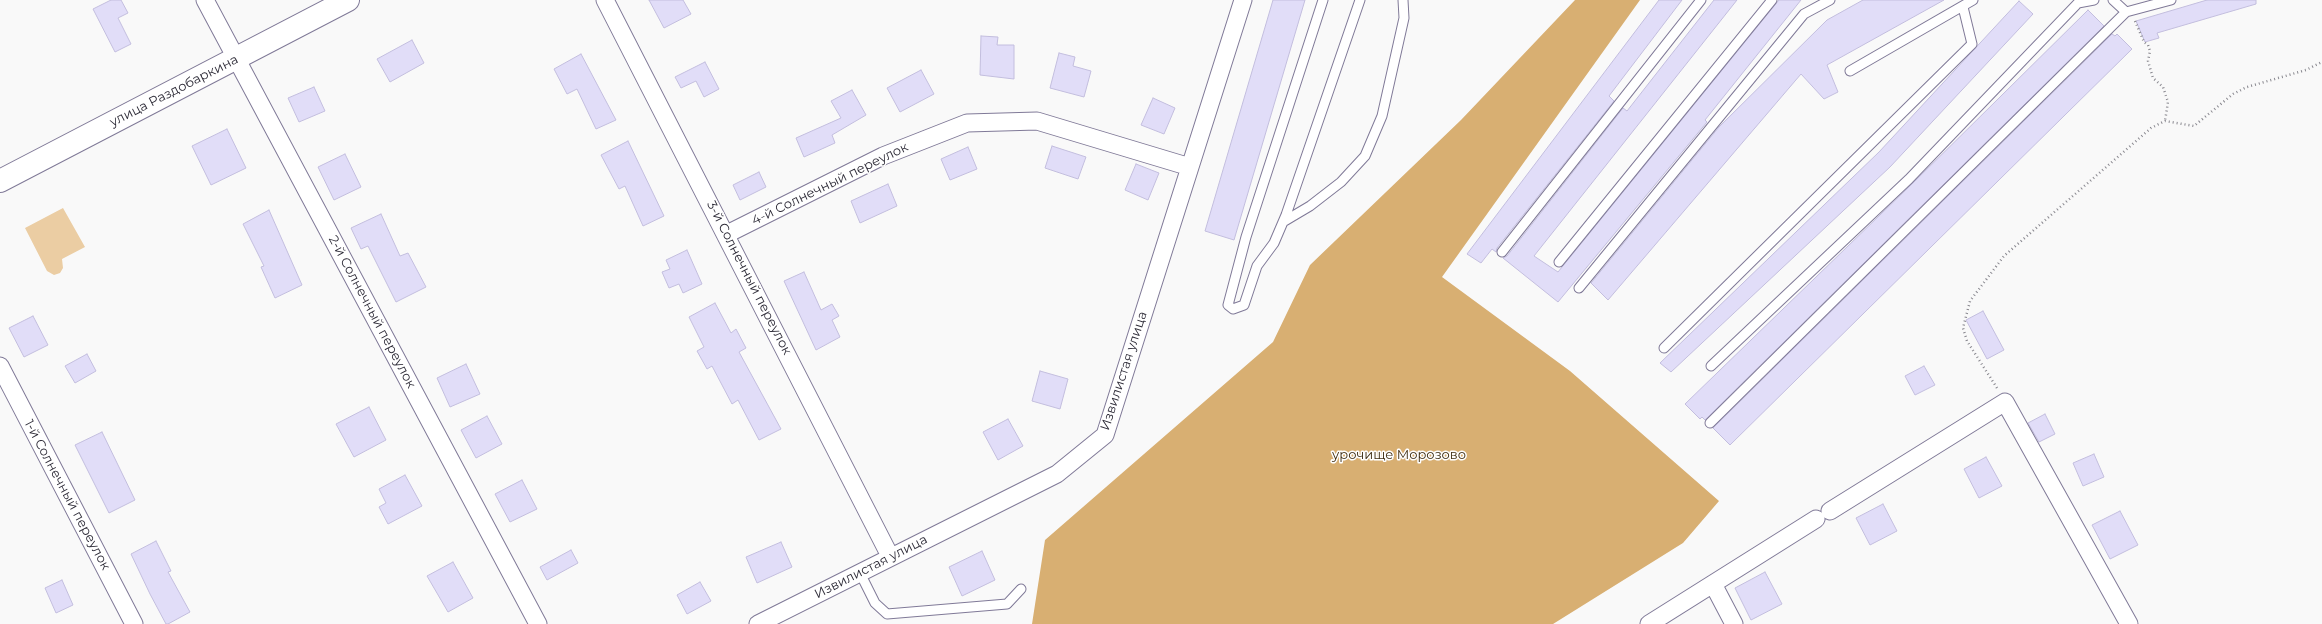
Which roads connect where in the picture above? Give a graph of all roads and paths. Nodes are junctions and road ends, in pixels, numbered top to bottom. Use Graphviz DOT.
graph roads {
  1 [pos="205,0"];
  2 [pos="348,0"];
  3 [pos="605,0"];
  4 [pos="1242,0"];
  5 [pos="1323,0"];
  6 [pos="1360,0"];
  7 [pos="1403,0"];
  8 [pos="1701,0"];
  9 [pos="1772,0"];
  10 [pos="1830,0"];
  11 [pos="1973,0"];
  12 [pos="2094,0"];
  13 [pos="2113,0"];
  14 [pos="2171,0"];
  15 [pos="1963,7"];
  16 [pos="2126,12"];
  17 [pos="235,59"];
  18 [pos="2322,62"];
  19 [pos="1850,71"];
  20 [pos="2165,121"];
  21 [pos="1190,167"];
  22 [pos="0,181"];
  23 [pos="1283,222"];
  24 [pos="727,234"];
  25 [pos="1502,252"];
  26 [pos="1559,262"];
  27 [pos="1579,288"];
  28 [pos="1664,348"];
  29 [pos="0,366"];
  30 [pos="1711,366"];
  31 [pos="2005,402"];
  32 [pos="1710,423"];
  33 [pos="890,556"];
  34 [pos="860,573"];
  35 [pos="1713,584"];
  36 [pos="1021,589"];
  37 [pos="134,624"];
  38 [pos="538,624"];
  39 [pos="758,624"];
  40 [pos="1649,624"];
  41 [pos="1734,624"];
  42 [pos="2129,624"];
  1 -- 17 [label="street, 2-й Солнечный переулок"];
  2 -- 17 [label="street, улица Раздобаркина"];
  3 -- 24 [label="street, 3-й Солнечный переулок"];
  4 -- 21 [label="street, Извилистая улица"];
  5 -- 23 [label="lane"];
  6 -- 23 [label="lane"];
  7 -- 23 [label="lane"];
  8 -- 25 [label="lane"];
  9 -- 26 [label="lane"];
  10 -- 27 [label="lane"];
  11 -- 15 [label="lane"];
  12 -- 30 [label="lane"];
  13 -- 16 [label="lane"];
  14 -- 16 [label="lane"];
  15 -- 19 [label="lane"];
  15 -- 28 [label="lane"];
  16 -- 20 [label="path"];
  16 -- 32 [label="lane"];
  17 -- 22 [label="street, улица Раздобаркина"];
  17 -- 38 [label="street, 2-й Солнечный переулок"];
  18 -- 20 [label="path"];
  20 -- 31 [label="path"];
  21 -- 24 [label="street, 4-й Солнечный переулок"];
  21 -- 33 [label="street, Извилистая улица"];
  24 -- 33 [label="street, 3-й Солнечный переулок"];
  29 -- 37 [label="street, 1-й Солнечный переулок"];
  31 -- 35 [label="street"];
  31 -- 42 [label="street"];
  33 -- 34 [label="street, Извилистая улица"];
  34 -- 36 [label="lane"];
  34 -- 39 [label="street, Извилистая улица"];
  35 -- 40 [label="street"];
  35 -- 41 [label="street"];
}
